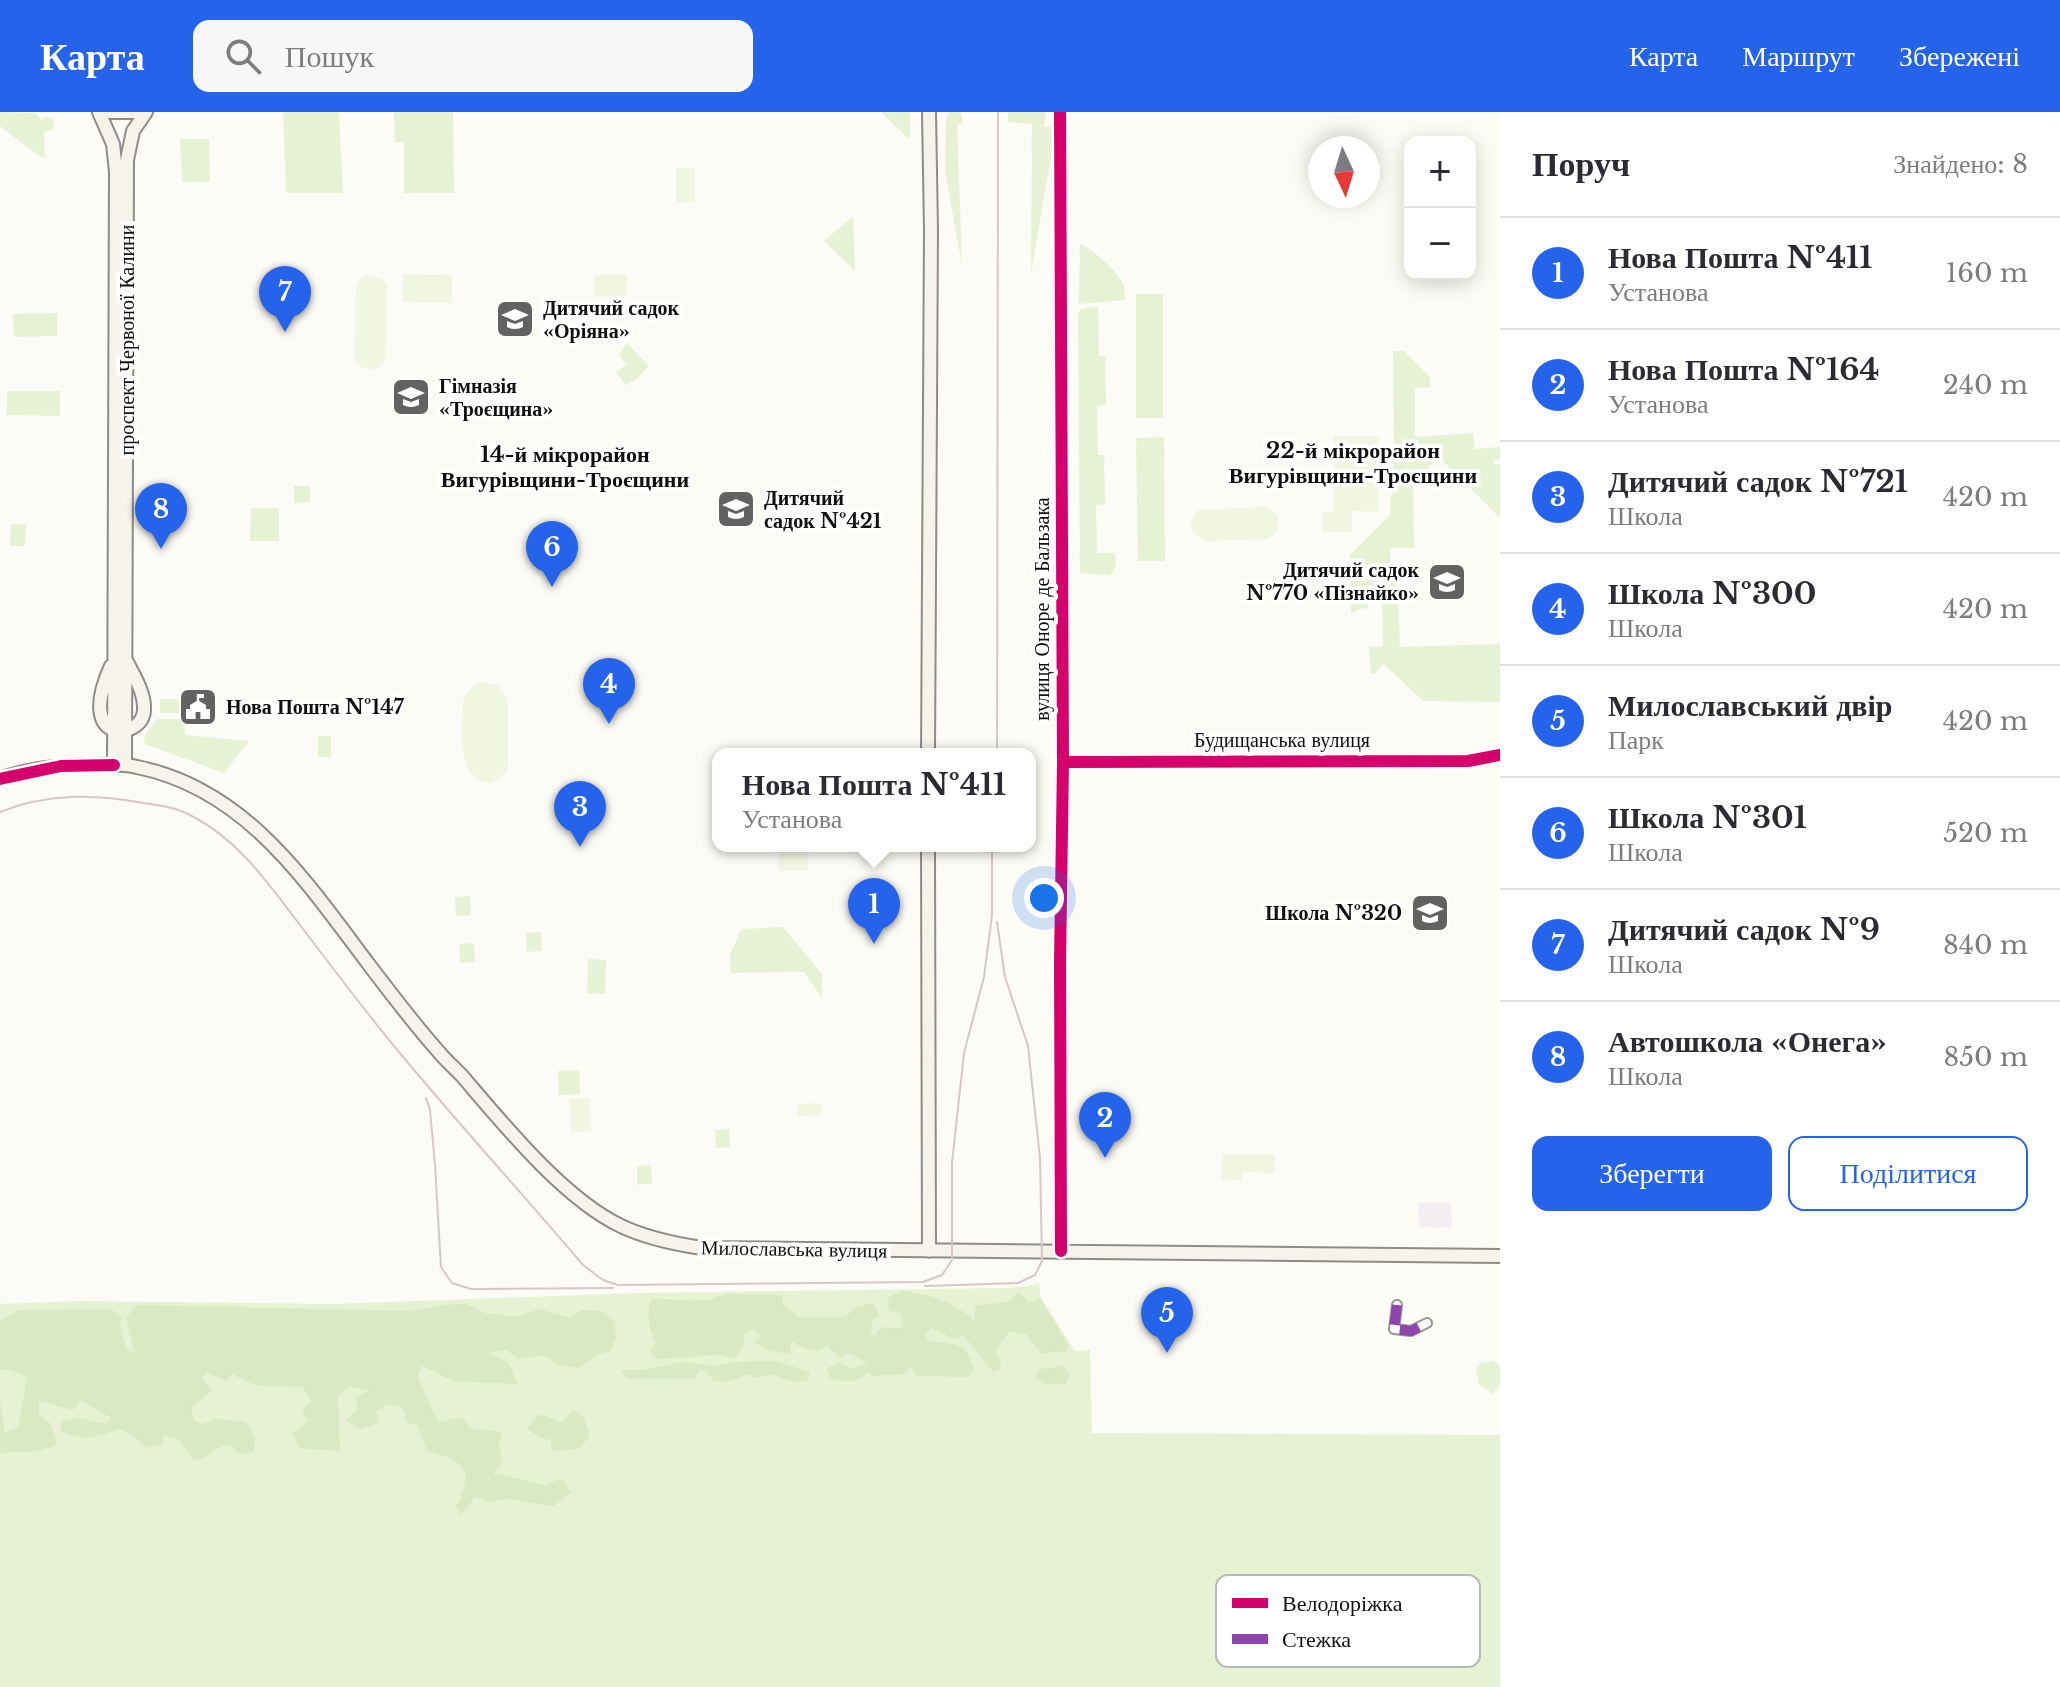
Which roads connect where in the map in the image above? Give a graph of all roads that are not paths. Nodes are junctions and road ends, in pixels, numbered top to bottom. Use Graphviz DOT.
graph roads {
  1 [pos="99,112"];
  2 [pos="110,112"];
  3 [pos="133,112"];
  4 [pos="146,112"];
  5 [pos="929,112"];
  6 [pos="1060,112"];
  7 [pos="120,659"];
  8 [pos="120,730"];
  9 [pos="928,748"];
  10 [pos="1500,755"];
  11 [pos="1063,762"];
  12 [pos="120,765"];
  13 [pos="0,779"];
  14 [pos="928,852"];
  15 [pos="929,1251"];
  16 [pos="1061,1251"];
  17 [pos="1500,1256"];
  18 [pos="1397,1305"];
  19 [pos="1427,1323"];
  1 -- 7 [label="main road, проспект Червоної Калини"];
  2 -- 3 [label="main road"];
  4 -- 7 [label="main road, проспект Червоної Калини"];
  5 -- 9 [label="main road"];
  6 -- 11 [label="main road, вулиця Оноре де Бальзака"];
  7 -- 8 [label="main road, проспект Червоної Калини"];
  7 -- 8 [label="main road"];
  8 -- 12 [label="main road, проспект Червоної Калини"];
  10 -- 11 [label="street, Будищанська вулиця"];
  11 -- 16 [label="main road, вулиця Оноре де Бальзака"];
  12 -- 13 [label="main road, Милославська вулиця"];
  12 -- 15 [label="main road, Милославська вулиця"];
  14 -- 15 [label="main road"];
  15 -- 16 [label="main road, Милославська вулиця"];
  16 -- 17 [label="main road, Милославська вулиця"];
  18 -- 19 [label="street"];
}
